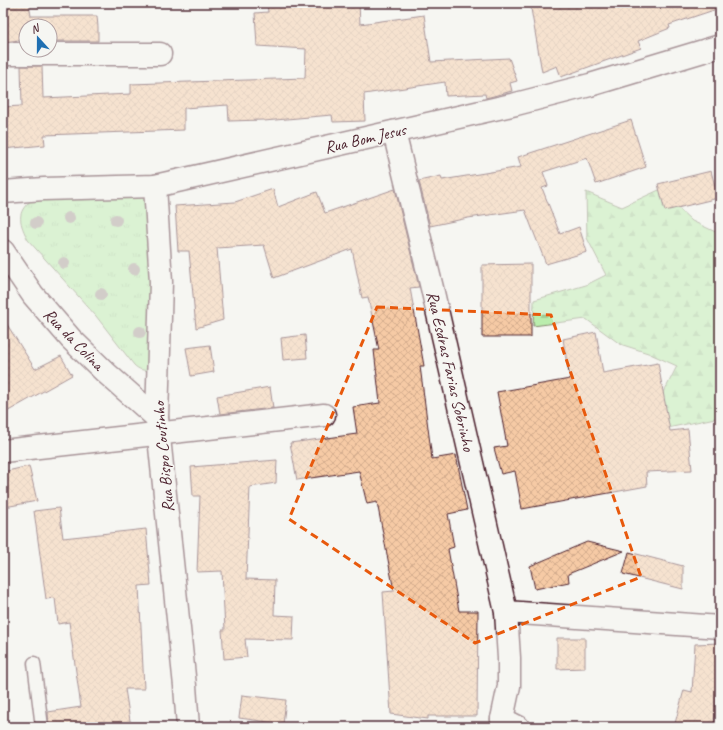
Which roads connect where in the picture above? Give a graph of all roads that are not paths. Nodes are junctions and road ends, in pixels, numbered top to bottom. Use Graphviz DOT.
graph roads {
  1 [pos="720,46"];
  2 [pos="3,54"];
  3 [pos="160,54"];
  4 [pos="394,132"];
  5 [pos="156,186"];
  6 [pos="3,192"];
  7 [pos="3,251"];
  8 [pos="324,415"];
  9 [pos="158,426"];
  10 [pos="3,451"];
  11 [pos="506,612"];
  12 [pos="720,627"];
  13 [pos="34,663"];
  14 [pos="504,724"];
  15 [pos="42,727"];
  16 [pos="188,727"];
  1 -- 4 [label="street, Rua Bom Jesus"];
  2 -- 3 [label="street"];
  4 -- 5 [label="street, Rua Bom Jesus"];
  4 -- 11 [label="street, Rua Esdras Farias Sobrinho"];
  5 -- 6 [label="street, Rua Bom Jesus"];
  5 -- 9 [label="street, Rua Bispo Coutinho"];
  7 -- 9 [label="street, Rua da Colina"];
  8 -- 9 [label="street"];
  9 -- 10 [label="street"];
  9 -- 16 [label="street, Rua Bispo Coutinho"];
  11 -- 12 [label="street"];
  11 -- 14 [label="street, Rua Esdras Farias Sobrinho"];
  13 -- 15 [label="lane"];
}
